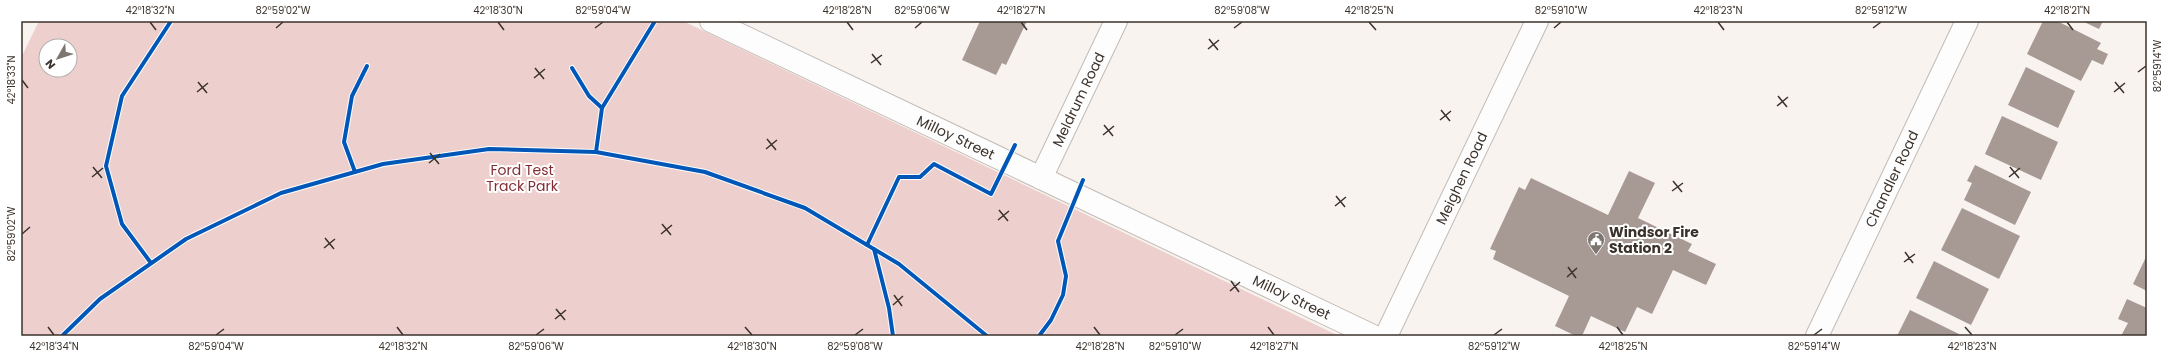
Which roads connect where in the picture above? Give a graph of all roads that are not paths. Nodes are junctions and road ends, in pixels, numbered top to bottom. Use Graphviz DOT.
graph roads {
  1 [pos="711,21"];
  2 [pos="1116,21"];
  3 [pos="1537,21"];
  4 [pos="1967,21"];
  5 [pos="1041,178"];
  6 [pos="1373,336"];
  7 [pos="1386,336"];
  8 [pos="1817,336"];
  1 -- 5 [label="street, Milloy Street"];
  2 -- 5 [label="street, Meldrum Road"];
  3 -- 7 [label="street, Meighen Road"];
  4 -- 8 [label="street, Chandler Road"];
  5 -- 6 [label="street, Milloy Street"];
}
